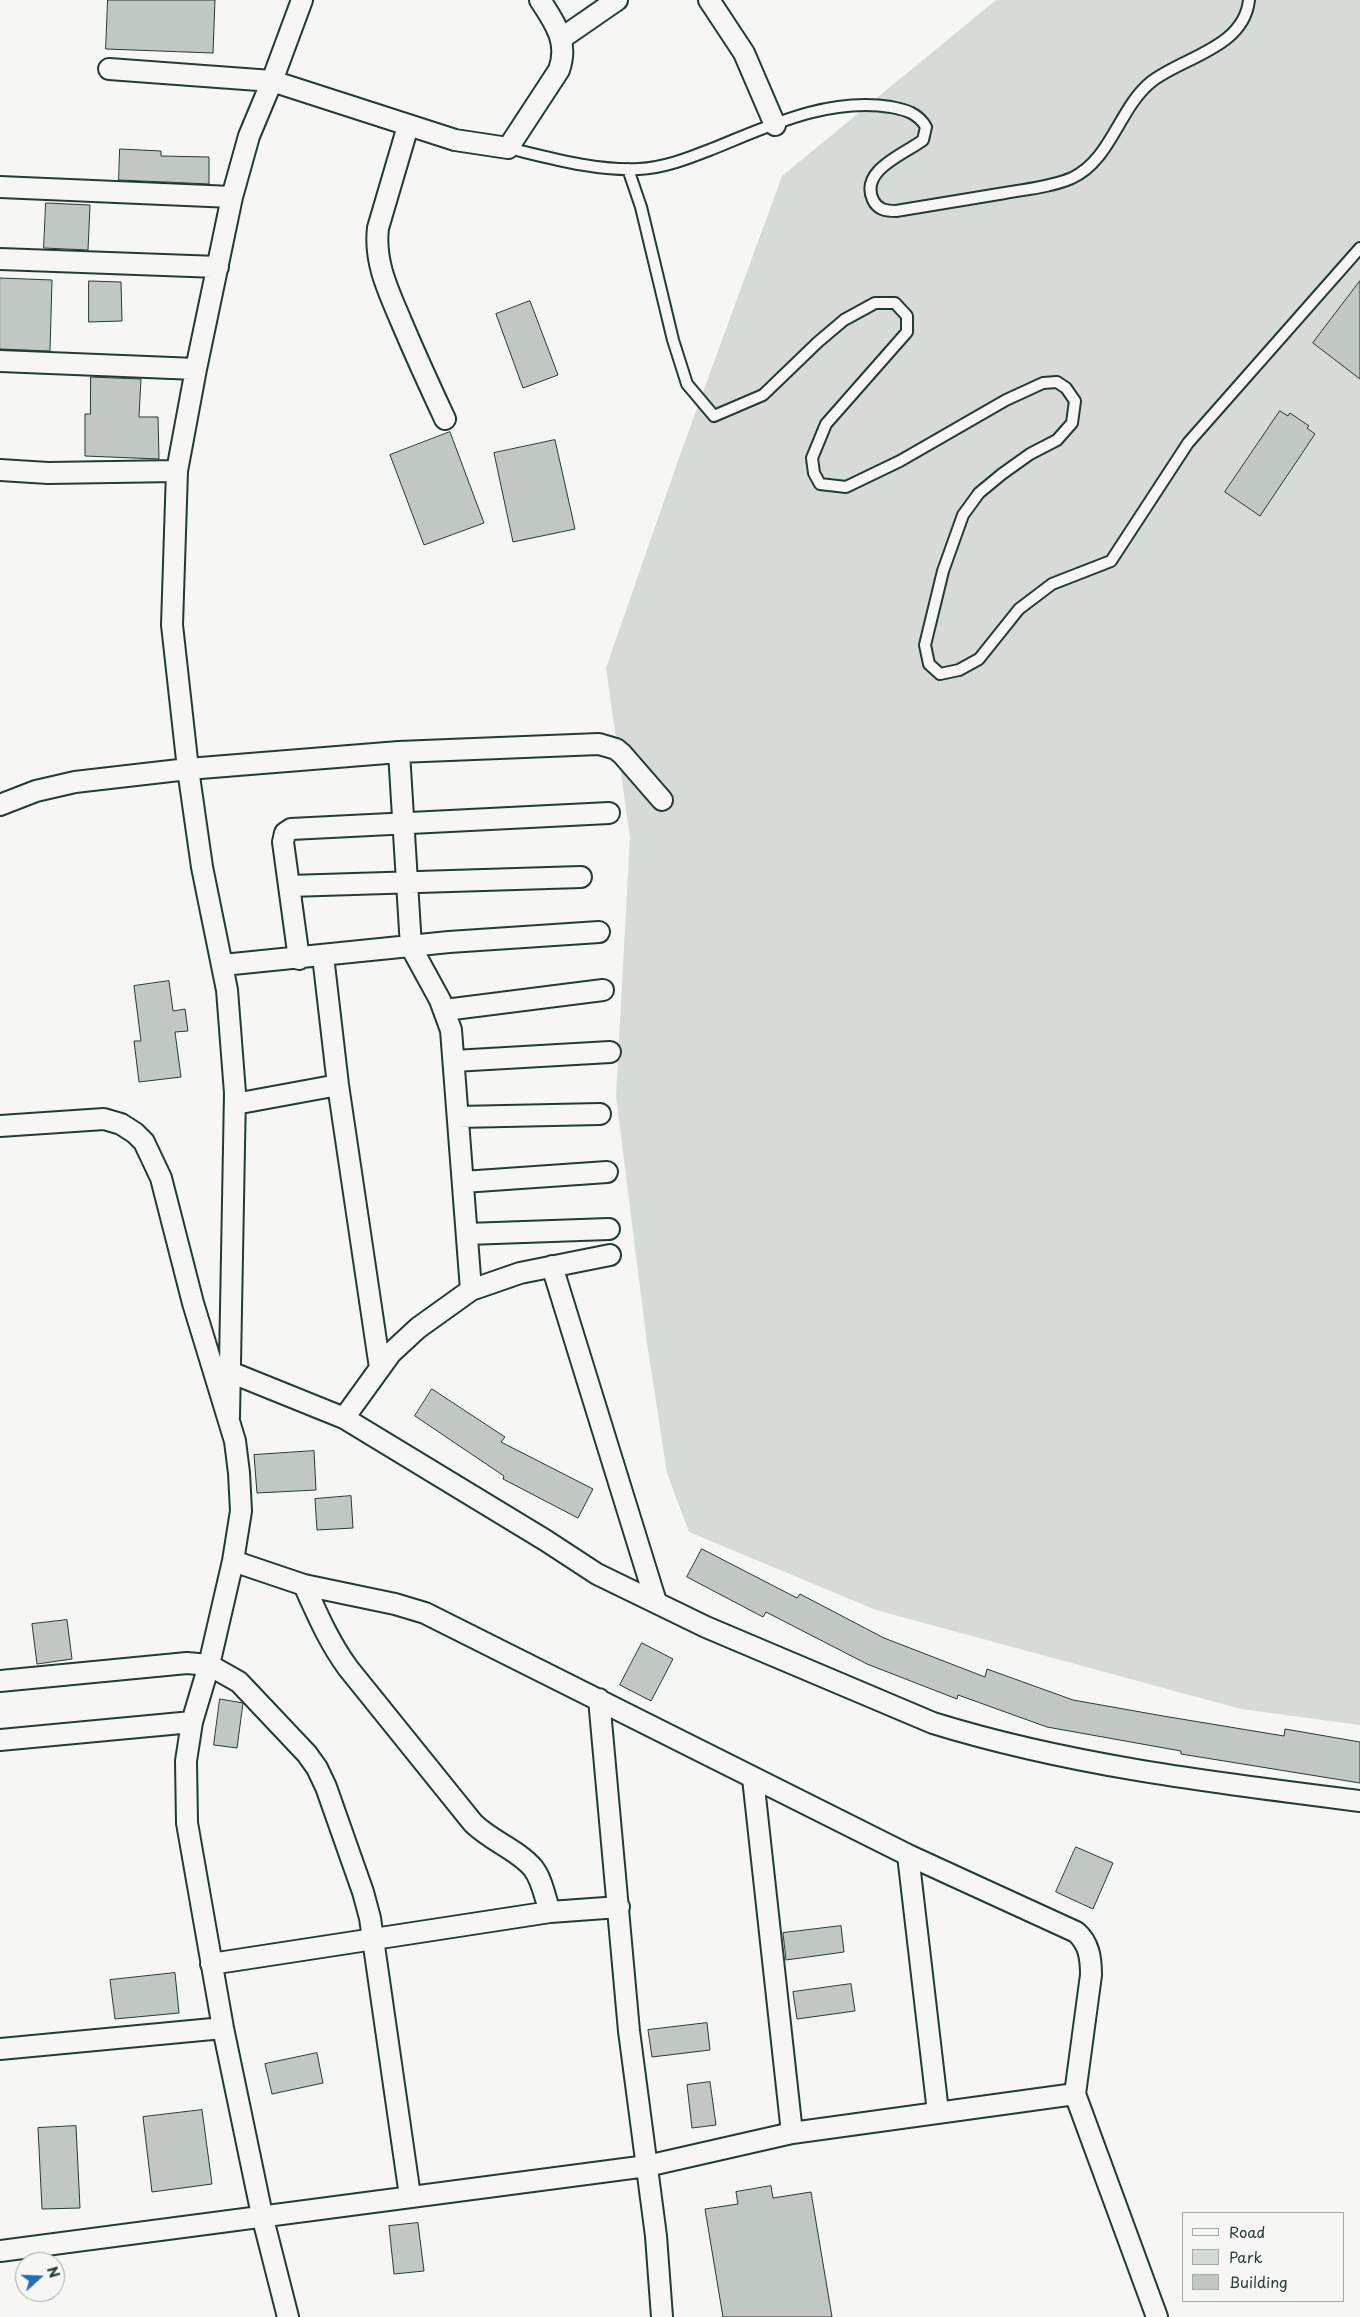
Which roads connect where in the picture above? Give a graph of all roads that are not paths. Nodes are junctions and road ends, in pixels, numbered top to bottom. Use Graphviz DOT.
graph roads {
  1 [pos="302,0"];
  2 [pos="540,0"];
  3 [pos="617,0"];
  4 [pos="709,0"];
  5 [pos="1249,0"];
  6 [pos="562,38"];
  7 [pos="109,69"];
  8 [pos="272,81"];
  9 [pos="775,125"];
  10 [pos="408,126"];
  11 [pos="508,148"];
  12 [pos="628,169"];
  13 [pos="0,187"];
  14 [pos="232,197"];
  15 [pos="1360,248"];
  16 [pos="0,259"];
  17 [pos="218,267"];
  18 [pos="0,361"];
  19 [pos="196,369"];
  20 [pos="445,420"];
  21 [pos="0,470"];
  22 [pos="178,472"];
  23 [pos="399,752"];
  24 [pos="188,769"];
  25 [pos="662,800"];
  26 [pos="0,804"];
  27 [pos="609,814"];
  28 [pos="403,823"];
  29 [pos="581,877"];
  30 [pos="407,883"];
  31 [pos="289,886"];
  32 [pos="599,932"];
  33 [pos="411,948"];
  34 [pos="323,956"];
  35 [pos="299,959"];
  36 [pos="223,965"];
  37 [pos="604,990"];
  38 [pos="445,1010"];
  39 [pos="610,1052"];
  40 [pos="454,1061"];
  41 [pos="338,1085"];
  42 [pos="235,1104"];
  43 [pos="600,1114"];
  44 [pos="458,1117"];
  45 [pos="0,1126"];
  46 [pos="607,1172"];
  47 [pos="463,1182"];
  48 [pos="609,1229"];
  49 [pos="467,1234"];
  50 [pos="610,1255"];
  51 [pos="552,1266"];
  52 [pos="471,1290"];
  53 [pos="380,1368"];
  54 [pos="230,1372"];
  55 [pos="228,1417"];
  56 [pos="344,1418"];
  57 [pos="233,1562"];
  58 [pos="304,1585"];
  59 [pos="656,1602"];
  60 [pos="210,1665"];
  61 [pos="0,1680"];
  62 [pos="599,1699"];
  63 [pos="192,1722"];
  64 [pos="0,1740"];
  65 [pos="753,1778"];
  66 [pos="1360,1801"];
  67 [pos="908,1855"];
  68 [pos="619,1907"];
  69 [pos="550,1912"];
  70 [pos="374,1938"];
  71 [pos="211,1964"];
  72 [pos="223,2028"];
  73 [pos="0,2049"];
  74 [pos="1075,2094"];
  75 [pos="938,2112"];
  76 [pos="792,2133"];
  77 [pos="647,2166"];
  78 [pos="410,2196"];
  79 [pos="262,2215"];
  80 [pos="0,2251"];
  81 [pos="288,2317"];
  82 [pos="662,2317"];
  83 [pos="1157,2317"];
  1 -- 8 [label="street"];
  2 -- 6 [label="street"];
  3 -- 6 [label="street"];
  4 -- 9 [label="street"];
  5 -- 9 [label="lane"];
  6 -- 11 [label="street"];
  7 -- 8 [label="street"];
  8 -- 10 [label="street"];
  8 -- 14 [label="street"];
  9 -- 12 [label="lane"];
  10 -- 11 [label="street"];
  10 -- 20 [label="street"];
  11 -- 12 [label="lane"];
  12 -- 15 [label="lane"];
  13 -- 14 [label="street"];
  14 -- 17 [label="street"];
  16 -- 17 [label="street"];
  17 -- 19 [label="street"];
  18 -- 19 [label="street"];
  19 -- 22 [label="street"];
  21 -- 22 [label="street"];
  22 -- 24 [label="street"];
  23 -- 24 [label="street"];
  23 -- 25 [label="street"];
  23 -- 28 [label="street"];
  24 -- 26 [label="street"];
  24 -- 36 [label="street"];
  27 -- 28 [label="street"];
  28 -- 30 [label="street"];
  28 -- 31 [label="street"];
  29 -- 30 [label="street"];
  30 -- 31 [label="street"];
  30 -- 33 [label="street"];
  31 -- 35 [label="street"];
  32 -- 33 [label="street"];
  33 -- 34 [label="street"];
  33 -- 38 [label="street"];
  34 -- 35 [label="street"];
  34 -- 41 [label="street"];
  35 -- 36 [label="street"];
  36 -- 42 [label="street"];
  37 -- 38 [label="street"];
  38 -- 40 [label="street"];
  39 -- 40 [label="street"];
  40 -- 44 [label="street"];
  41 -- 42 [label="street"];
  41 -- 53 [label="street"];
  42 -- 54 [label="street"];
  43 -- 44 [label="street"];
  44 -- 47 [label="street"];
  45 -- 55 [label="street"];
  46 -- 47 [label="street"];
  47 -- 49 [label="street"];
  48 -- 49 [label="street"];
  49 -- 52 [label="street"];
  50 -- 51 [label="street"];
  51 -- 52 [label="street"];
  51 -- 59 [label="street"];
  52 -- 53 [label="street"];
  53 -- 56 [label="street"];
  54 -- 55 [label="street"];
  54 -- 56 [label="street"];
  55 -- 57 [label="street"];
  56 -- 59 [label="street"];
  57 -- 58 [label="street"];
  57 -- 60 [label="street"];
  58 -- 62 [label="street"];
  58 -- 69 [label="street"];
  59 -- 66 [label="street"];
  60 -- 61 [label="street"];
  60 -- 63 [label="street"];
  60 -- 70 [label="street"];
  62 -- 65 [label="street"];
  62 -- 68 [label="street"];
  63 -- 64 [label="street"];
  63 -- 71 [label="street"];
  65 -- 67 [label="street"];
  65 -- 76 [label="street"];
  67 -- 74 [label="street"];
  67 -- 75 [label="street"];
  68 -- 69 [label="street"];
  68 -- 77 [label="street"];
  69 -- 70 [label="street"];
  70 -- 71 [label="street"];
  70 -- 78 [label="street"];
  71 -- 72 [label="street"];
  72 -- 73 [label="street"];
  72 -- 79 [label="street"];
  74 -- 75 [label="street"];
  74 -- 83 [label="street"];
  75 -- 76 [label="street"];
  76 -- 77 [label="street"];
  77 -- 78 [label="street"];
  77 -- 82 [label="street"];
  78 -- 79 [label="street"];
  79 -- 80 [label="street"];
  79 -- 81 [label="street"];
}
